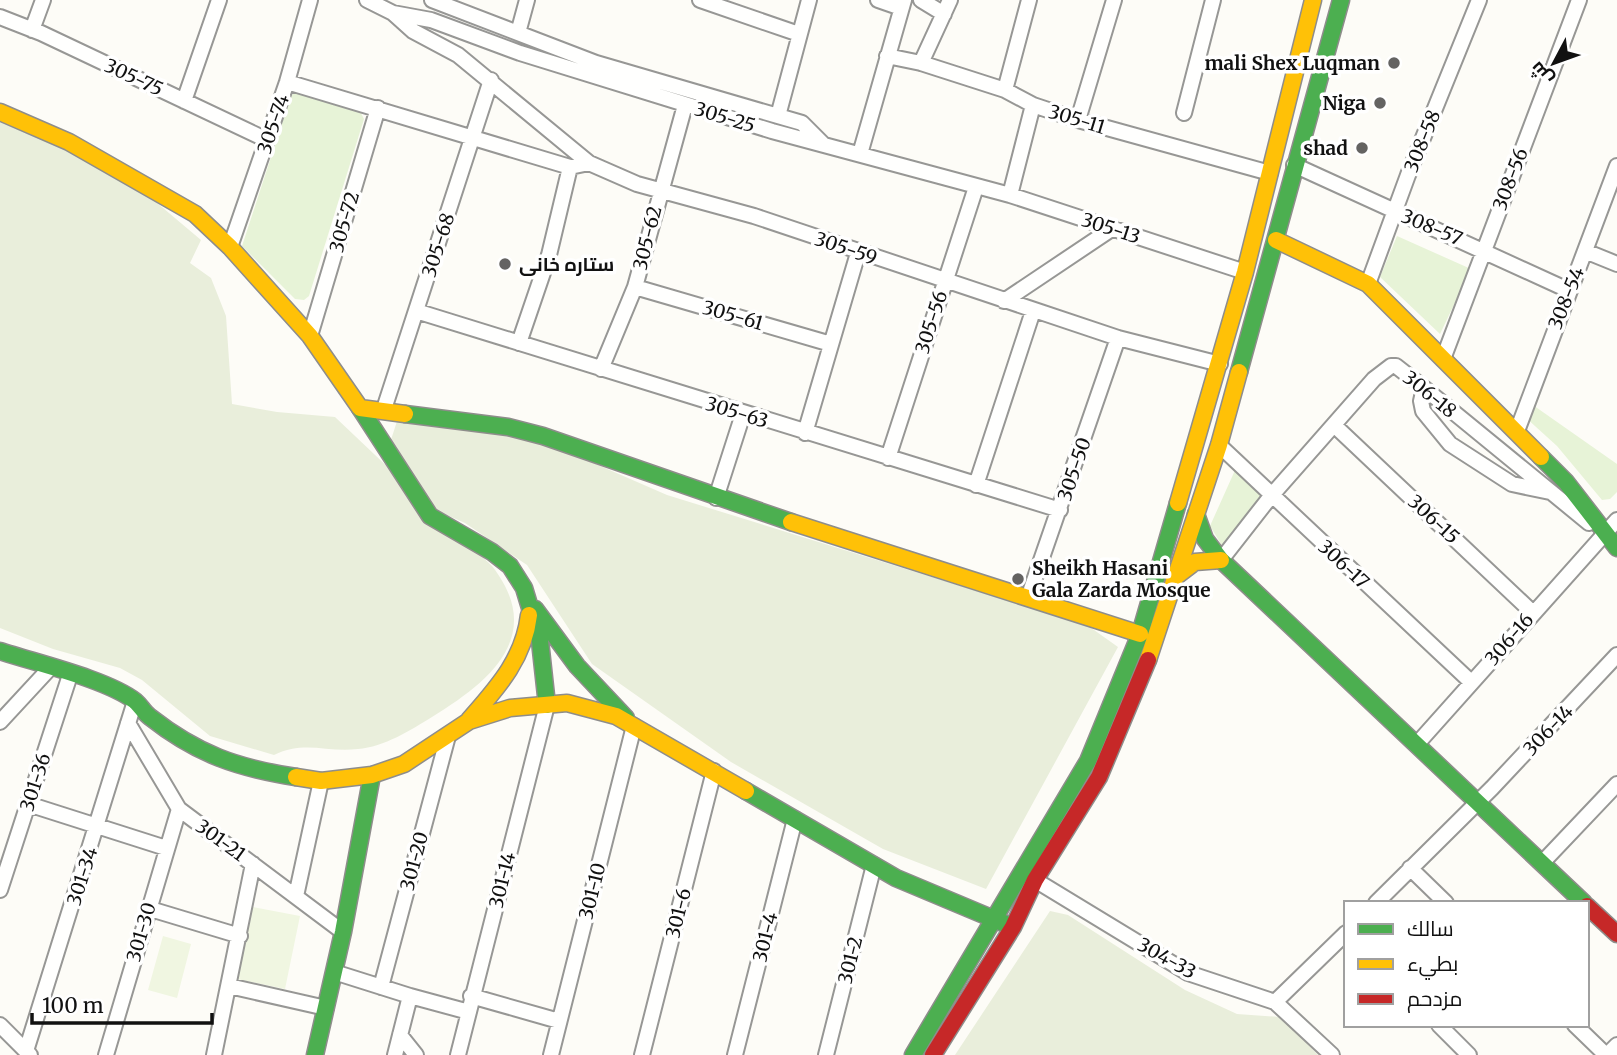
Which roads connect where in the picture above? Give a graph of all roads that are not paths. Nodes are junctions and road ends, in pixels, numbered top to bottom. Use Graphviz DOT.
graph roads {
  1 [pos="43,0"];
  2 [pos="219,0"];
  3 [pos="310,0"];
  4 [pos="367,0"];
  5 [pos="432,0"];
  6 [pos="527,0"];
  7 [pos="809,0"];
  8 [pos="878,0"];
  9 [pos="921,0"];
  10 [pos="950,0"];
  11 [pos="1029,0"];
  12 [pos="1114,0"];
  13 [pos="1213,0"];
  14 [pos="1313,0"];
  15 [pos="1341,0"];
  16 [pos="1579,0"];
  17 [pos="709,1"];
  18 [pos="1476,1"];
  19 [pos="902,4"];
  20 [pos="393,13"];
  21 [pos="944,15"];
  22 [pos="0,17"];
  23 [pos="32,30"];
  24 [pos="518,33"];
  25 [pos="799,34"];
  26 [pos="887,56"];
  27 [pos="921,63"];
  28 [pos="491,80"];
  29 [pos="288,82"];
  30 [pos="1005,90"];
  31 [pos="184,101"];
  32 [pos="685,105"];
  33 [pos="1032,105"];
  34 [pos="378,108"];
  35 [pos="0,112"];
  36 [pos="1184,113"];
  37 [pos="778,116"];
  38 [pos="1077,120"];
  39 [pos="474,135"];
  40 [pos="267,140"];
  41 [pos="824,145"];
  42 [pos="860,154"];
  43 [pos="589,163"];
  44 [pos="1294,165"];
  45 [pos="570,166"];
  46 [pos="1617,166"];
  47 [pos="1270,173"];
  48 [pos="976,187"];
  49 [pos="659,191"];
  50 [pos="1010,195"];
  51 [pos="1395,211"];
  52 [pos="1113,228"];
  53 [pos="1276,240"];
  54 [pos="230,247"];
  55 [pos="1485,250"];
  56 [pos="1585,251"];
  57 [pos="858,253"];
  58 [pos="1617,264"];
  59 [pos="1245,272"];
  60 [pos="944,282"];
  61 [pos="1368,284"];
  62 [pos="635,287"];
  63 [pos="1568,290"];
  64 [pos="1004,301"];
  65 [pos="1032,310"];
  66 [pos="415,312"];
  67 [pos="310,336"];
  68 [pos="1118,338"];
  69 [pos="519,343"];
  70 [pos="831,344"];
  71 [pos="1443,359"];
  72 [pos="1220,364"];
  73 [pos="601,369"];
  74 [pos="1424,388"];
  75 [pos="360,408"];
  76 [pos="384,409"];
  77 [pos="743,414"];
  78 [pos="1203,419"];
  79 [pos="1335,426"];
  80 [pos="1223,427"];
  81 [pos="1517,431"];
  82 [pos="805,433"];
  83 [pos="1216,452"];
  84 [pos="1193,453"];
  85 [pos="888,458"];
  86 [pos="976,485"];
  87 [pos="1555,493"];
  88 [pos="1271,496"];
  89 [pos="716,498"];
  90 [pos="1060,510"];
  91 [pos="1196,514"];
  92 [pos="1617,520"];
  93 [pos="1604,535"];
  94 [pos="1617,548"];
  95 [pos="1221,560"];
  96 [pos="1174,578"];
  97 [pos="1028,598"];
  98 [pos="529,602"];
  99 [pos="1532,612"];
  100 [pos="1140,634"];
  101 [pos="0,651"];
  102 [pos="1617,655"];
  103 [pos="50,668"];
  104 [pos="71,674"];
  105 [pos="1471,682"];
  106 [pos="135,701"];
  107 [pos="547,705"];
  108 [pos="468,721"];
  109 [pos="0,722"];
  110 [pos="128,723"];
  111 [pos="634,726"];
  112 [pos="448,736"];
  113 [pos="1417,744"];
  114 [pos="714,771"];
  115 [pos="372,775"];
  116 [pos="321,781"];
  117 [pos="1617,784"];
  118 [pos="1476,801"];
  119 [pos="28,804"];
  120 [pos="179,809"];
  121 [pos="795,819"];
  122 [pos="97,827"];
  123 [pos="166,848"];
  124 [pos="1542,863"];
  125 [pos="253,864"];
  126 [pos="874,865"];
  127 [pos="1410,868"];
  128 [pos="1035,880"];
  129 [pos="0,890"];
  130 [pos="296,896"];
  131 [pos="1378,901"];
  132 [pos="1444,901"];
  133 [pos="1583,901"];
  134 [pos="1589,906"];
  135 [pos="147,908"];
  136 [pos="993,917"];
  137 [pos="1614,924"];
  138 [pos="1013,927"];
  139 [pos="343,932"];
  140 [pos="1344,935"];
  141 [pos="240,936"];
  142 [pos="334,972"];
  143 [pos="229,985"];
  144 [pos="381,986"];
  145 [pos="410,996"];
  146 [pos="471,996"];
  147 [pos="1275,1002"];
  148 [pos="326,1009"];
  149 [pos="469,1012"];
  150 [pos="559,1021"];
  151 [pos="0,1025"];
  152 [pos="1441,1027"];
  153 [pos="1577,1027"];
  154 [pos="400,1035"];
  155 [pos="1617,1045"];
  156 [pos="28,1053"];
  157 [pos="552,1053"];
  158 [pos="106,1055"];
  159 [pos="214,1055"];
  160 [pos="315,1055"];
  161 [pos="395,1055"];
  162 [pos="416,1055"];
  163 [pos="458,1055"];
  164 [pos="642,1055"];
  165 [pos="735,1055"];
  166 [pos="826,1055"];
  167 [pos="913,1055"];
  168 [pos="933,1055"];
  169 [pos="1332,1055"];
  170 [pos="1469,1055"];
  171 [pos="1607,1055"];
  1 -- 23 [label="street"];
  2 -- 31 [label="street"];
  3 -- 29 [label="street, 305-74"];
  4 -- 20 [label="street"];
  5 -- 24 [label="street"];
  6 -- 24 [label="street"];
  7 -- 25 [label="street"];
  8 -- 19 [label="street"];
  9 -- 21 [label="street"];
  10 -- 21 [label="street"];
  11 -- 30 [label="street"];
  12 -- 38 [label="street"];
  13 -- 36 [label="street"];
  14 -- 47 [label="main road"];
  15 -- 44 [label="main road"];
  16 -- 55 [label="street, 308-56"];
  17 -- 25 [label="street"];
  18 -- 51 [label="street, 308-58"];
  19 -- 26 [label="street"];
  20 -- 28 [label="street"];
  20 -- 32 [label="street, 305-25"];
  21 -- 27 [label="street"];
  22 -- 23 [label="street, 305-75"];
  23 -- 31 [label="street, 305-75"];
  24 -- 37 [label="street"];
  25 -- 37 [label="street"];
  26 -- 27 [label="street, 305-11"];
  26 -- 42 [label="street"];
  27 -- 30 [label="street, 305-11"];
  28 -- 39 [label="street, 305-68"];
  28 -- 43 [label="street"];
  29 -- 34 [label="street"];
  29 -- 40 [label="street, 305-74"];
  30 -- 33 [label="street, 305-11"];
  31 -- 40 [label="street, 305-75"];
  32 -- 41 [label="street, 305-25"];
  32 -- 49 [label="street, 305-62"];
  33 -- 38 [label="street, 305-11"];
  33 -- 50 [label="street"];
  34 -- 39 [label="street"];
  34 -- 67 [label="street, 305-72"];
  35 -- 54 [label="main road"];
  37 -- 41 [label="street"];
  38 -- 47 [label="street, 305-11"];
  39 -- 45 [label="street"];
  39 -- 66 [label="street, 305-68"];
  40 -- 54 [label="street, 305-74"];
  41 -- 42 [label="street, 305-25"];
  42 -- 48 [label="street, 305-25"];
  43 -- 45 [label="street"];
  43 -- 49 [label="street, 305-59"];
  44 -- 51 [label="street, 308-57"];
  44 -- 53 [label="main road"];
  45 -- 69 [label="street"];
  46 -- 56 [label="street, 308-54"];
  47 -- 59 [label="main road"];
  48 -- 50 [label="street, 305-13"];
  48 -- 60 [label="street, 305-56"];
  49 -- 57 [label="street, 305-59"];
  49 -- 62 [label="street, 305-62"];
  50 -- 52 [label="street, 305-13"];
  51 -- 55 [label="street, 308-57"];
  51 -- 61 [label="street, 308-58"];
  52 -- 59 [label="street, 305-13"];
  52 -- 64 [label="street"];
  53 -- 61 [label="main road"];
  53 -- 80 [label="main road"];
  54 -- 67 [label="main road"];
  55 -- 63 [label="street, 308-57"];
  55 -- 71 [label="street, 308-56"];
  56 -- 58 [label="street"];
  56 -- 63 [label="street, 308-54"];
  57 -- 60 [label="street, 305-59"];
  57 -- 70 [label="street"];
  59 -- 72 [label="main road"];
  60 -- 64 [label="street, 305-59"];
  60 -- 85 [label="street, 305-56"];
  61 -- 71 [label="main road"];
  62 -- 70 [label="street, 305-61"];
  62 -- 73 [label="street, 305-62"];
  63 -- 81 [label="street, 308-54"];
  64 -- 65 [label="street, 305-59"];
  65 -- 68 [label="street, 305-59"];
  65 -- 86 [label="street"];
  66 -- 69 [label="street, 305-63"];
  66 -- 76 [label="street, 305-68"];
  67 -- 75 [label="main road"];
  68 -- 72 [label="street, 305-59"];
  68 -- 90 [label="street, 305-50"];
  69 -- 73 [label="street, 305-63"];
  70 -- 82 [label="street"];
  71 -- 81 [label="main road"];
  72 -- 78 [label="main road"];
  73 -- 77 [label="street, 305-63"];
  74 -- 79 [label="street, 306-18"];
  74 -- 87 [label="street, 306-18"];
  74 -- 87 [label="street"];
  75 -- 76 [label="main road"];
  75 -- 98 [label="main road"];
  76 -- 89 [label="main road"];
  77 -- 82 [label="street, 305-63"];
  77 -- 89 [label="street"];
  78 -- 80 [label="main road"];
  78 -- 84 [label="main road"];
  79 -- 88 [label="street, 306-18"];
  79 -- 99 [label="street, 306-15"];
  80 -- 83 [label="main road"];
  81 -- 93 [label="main road"];
  82 -- 85 [label="street, 305-63"];
  83 -- 84 [label="main road"];
  83 -- 88 [label="street, 306-17"];
  83 -- 91 [label="main road"];
  84 -- 100 [label="main road"];
  85 -- 86 [label="street, 305-63"];
  86 -- 90 [label="street, 305-63"];
  87 -- 93 [label="street, 306-18"];
  88 -- 95 [label="street, 306-18"];
  88 -- 105 [label="street, 306-17"];
  89 -- 97 [label="main road"];
  90 -- 97 [label="street, 305-50"];
  91 -- 95 [label="main road"];
  91 -- 96 [label="main road"];
  92 -- 93 [label="street, 306-16"];
  93 -- 94 [label="main road"];
  93 -- 99 [label="street, 306-16"];
  95 -- 96 [label="main road"];
  95 -- 113 [label="main road"];
  96 -- 128 [label="main road"];
  97 -- 100 [label="main road"];
  98 -- 107 [label="main road"];
  98 -- 108 [label="main road"];
  98 -- 111 [label="main road"];
  99 -- 105 [label="street, 306-16"];
  100 -- 136 [label="main road"];
  101 -- 103 [label="main road"];
  102 -- 118 [label="street, 306-14"];
  103 -- 104 [label="main road"];
  103 -- 109 [label="street"];
  104 -- 106 [label="main road"];
  104 -- 119 [label="street, 301-36"];
  105 -- 113 [label="street, 306-16"];
  106 -- 110 [label="street, 301-34"];
  106 -- 116 [label="main road"];
  107 -- 108 [label="main road"];
  107 -- 111 [label="main road"];
  107 -- 146 [label="street, 301-14"];
  108 -- 112 [label="main road"];
  110 -- 120 [label="street, 301-21"];
  110 -- 122 [label="street, 301-34"];
  111 -- 114 [label="main road"];
  111 -- 150 [label="street, 301-10"];
  112 -- 115 [label="main road"];
  112 -- 144 [label="street, 301-20"];
  113 -- 118 [label="main road"];
  114 -- 121 [label="main road"];
  114 -- 164 [label="street, 301-6"];
  115 -- 116 [label="main road"];
  115 -- 139 [label="main road"];
  116 -- 130 [label="street"];
  117 -- 124 [label="street"];
  118 -- 124 [label="main road"];
  118 -- 127 [label="street, 306-14"];
  119 -- 122 [label="street"];
  119 -- 129 [label="street, 301-36"];
  120 -- 123 [label="street, 301-30"];
  120 -- 125 [label="street, 301-21"];
  121 -- 126 [label="main road"];
  121 -- 165 [label="street, 301-4"];
  122 -- 123 [label="street"];
  122 -- 156 [label="street, 301-34"];
  123 -- 135 [label="street, 301-30"];
  124 -- 133 [label="main road"];
  125 -- 130 [label="street, 301-21"];
  125 -- 141 [label="street"];
  126 -- 136 [label="main road"];
  126 -- 166 [label="street, 301-2"];
  127 -- 131 [label="street, 306-14"];
  127 -- 132 [label="street"];
  128 -- 138 [label="main road"];
  128 -- 147 [label="street, 304-33"];
  130 -- 139 [label="street, 301-21"];
  134 -- 137 [label="main road"];
  135 -- 141 [label="street"];
  135 -- 158 [label="street, 301-30"];
  136 -- 138 [label="main road"];
  136 -- 167 [label="main road"];
  138 -- 168 [label="main road"];
  139 -- 142 [label="main road"];
  140 -- 147 [label="street"];
  141 -- 143 [label="street"];
  142 -- 144 [label="street"];
  142 -- 148 [label="main road"];
  143 -- 148 [label="street"];
  143 -- 159 [label="street"];
  144 -- 145 [label="street"];
  145 -- 149 [label="street"];
  145 -- 154 [label="street"];
  146 -- 149 [label="street, 301-14"];
  146 -- 150 [label="street"];
  147 -- 169 [label="street, 304-33"];
  148 -- 160 [label="main road"];
  149 -- 163 [label="street, 301-14"];
  150 -- 157 [label="street, 301-10"];
  151 -- 156 [label="street"];
  152 -- 170 [label="street"];
  153 -- 171 [label="street"];
  154 -- 161 [label="street"];
  154 -- 162 [label="street"];
  155 -- 171 [label="street"];
}
